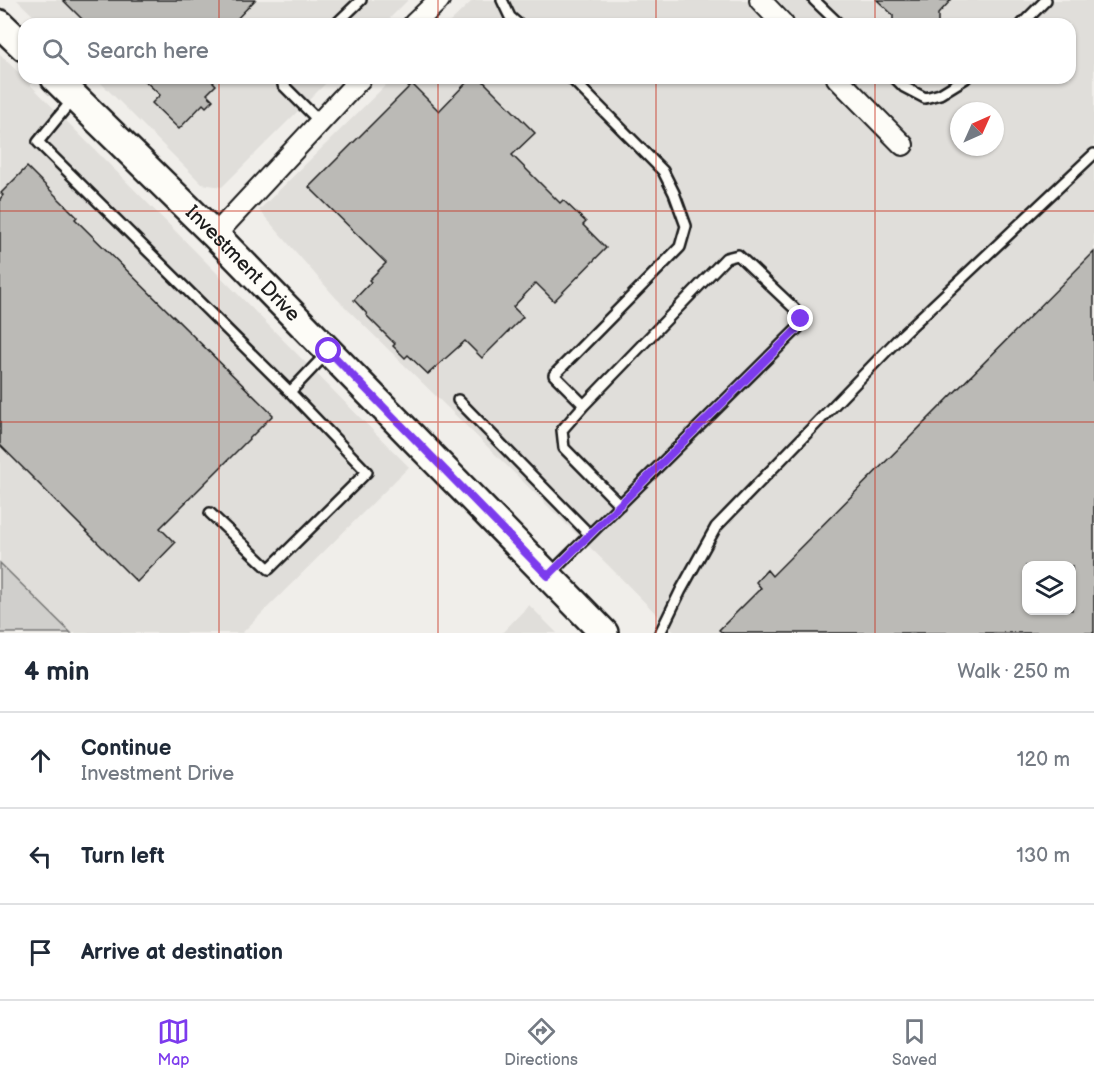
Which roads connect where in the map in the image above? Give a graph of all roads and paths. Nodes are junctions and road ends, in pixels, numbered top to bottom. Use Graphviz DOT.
graph roads {
  1 [pos="361,0"];
  2 [pos="439,0"];
  3 [pos="502,0"];
  4 [pos="760,0"];
  5 [pos="814,0"];
  6 [pos="1046,0"];
  7 [pos="342,18"];
  8 [pos="420,18"];
  9 [pos="511,18"];
  10 [pos="777,18"];
  11 [pos="833,18"];
  12 [pos="1028,18"];
  13 [pos="0,24"];
  14 [pos="18,41"];
  15 [pos="61,84"];
  16 [pos="283,84"];
  17 [pos="355,84"];
  18 [pos="577,84"];
  19 [pos="843,84"];
  20 [pos="901,84"];
  21 [pos="956,84"];
  22 [pos="74,97"];
  23 [pos="320,122"];
  24 [pos="903,145"];
  25 [pos="1094,154"];
  26 [pos="215,235"];
  27 [pos="329,351"];
  28 [pos="290,392"];
  29 [pos="458,400"];
  30 [pos="584,405"];
  31 [pos="620,505"];
  32 [pos="210,513"];
  33 [pos="589,534"];
  34 [pos="548,576"];
  35 [pos="604,633"];
  36 [pos="660,633"];
  1 -- 7 [label="lane"];
  2 -- 8 [label="street"];
  3 -- 9 [label="lane"];
  4 -- 10 [label="street"];
  5 -- 11 [label="lane"];
  6 -- 12 [label="lane"];
  13 -- 14 [label="street"];
  15 -- 22 [label="street, Investment Drive"];
  16 -- 23 [label="lane"];
  17 -- 23 [label="street"];
  18 -- 30 [label="lane"];
  19 -- 24 [label="street"];
  20 -- 21 [label="lane"];
  22 -- 26 [label="street, Investment Drive"];
  22 -- 28 [label="lane"];
  23 -- 26 [label="street"];
  25 -- 36 [label="lane"];
  26 -- 27 [label="street, Investment Drive"];
  27 -- 28 [label="lane"];
  27 -- 34 [label="street, Investment Drive"];
  28 -- 32 [label="lane"];
  29 -- 33 [label="lane"];
  30 -- 31 [label="lane"];
  30 -- 31 [label="lane"];
  31 -- 33 [label="lane"];
  33 -- 34 [label="lane"];
  34 -- 35 [label="street, Investment Drive"];
}
